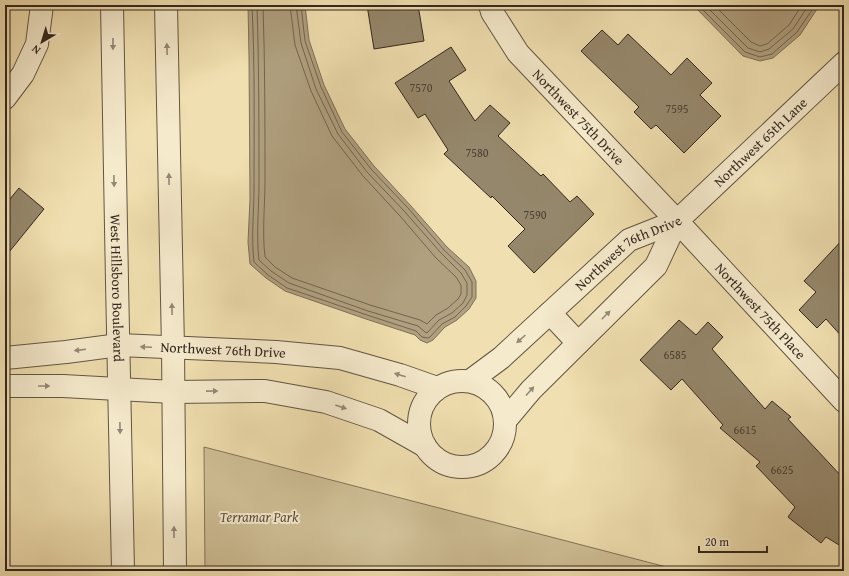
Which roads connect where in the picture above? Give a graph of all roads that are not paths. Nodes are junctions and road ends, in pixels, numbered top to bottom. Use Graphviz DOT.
graph roads {
  1 [pos="42,5"];
  2 [pos="112,5"];
  3 [pos="166,5"];
  4 [pos="490,5"];
  5 [pos="844,63"];
  6 [pos="5,98"];
  7 [pos="677,221"];
  8 [pos="550,313"];
  9 [pos="578,343"];
  10 [pos="118,345"];
  11 [pos="173,348"];
  12 [pos="5,358"];
  13 [pos="470,381"];
  14 [pos="5,386"];
  15 [pos="437,388"];
  16 [pos="120,389"];
  17 [pos="173,392"];
  18 [pos="844,401"];
  19 [pos="505,420"];
  20 [pos="425,446"];
  21 [pos="123,571"];
  22 [pos="175,571"];
  1 -- 6 [label="street"];
  2 -- 10 [label="street, West Hillsboro Boulevard, one-way"];
  11 -- 3 [label="street, one-way"];
  4 -- 7 [label="street, Northwest 75th Drive"];
  5 -- 7 [label="street, Northwest 65th Lane"];
  7 -- 8 [label="street, Northwest 76th Drive"];
  9 -- 7 [label="street, Northwest 76th Drive, one-way"];
  7 -- 18 [label="street, Northwest 75th Place"];
  8 -- 9 [label="street"];
  8 -- 13 [label="street, Northwest 76th Drive, one-way"];
  19 -- 9 [label="street, Northwest 76th Drive, one-way"];
  11 -- 10 [label="street, Northwest 76th Drive, one-way"];
  10 -- 12 [label="street, Northwest 76th Drive, one-way"];
  10 -- 16 [label="street, West Hillsboro Boulevard"];
  15 -- 11 [label="street, Northwest 76th Drive, one-way"];
  11 -- 17 [label="street"];
  13 -- 15 [label="street"];
  13 -- 19 [label="street"];
  14 -- 16 [label="street, one-way"];
  15 -- 20 [label="street"];
  16 -- 17 [label="street"];
  16 -- 21 [label="street, West Hillsboro Boulevard, one-way"];
  17 -- 20 [label="street, one-way"];
  22 -- 17 [label="street, one-way"];
  19 -- 20 [label="street"];
}
